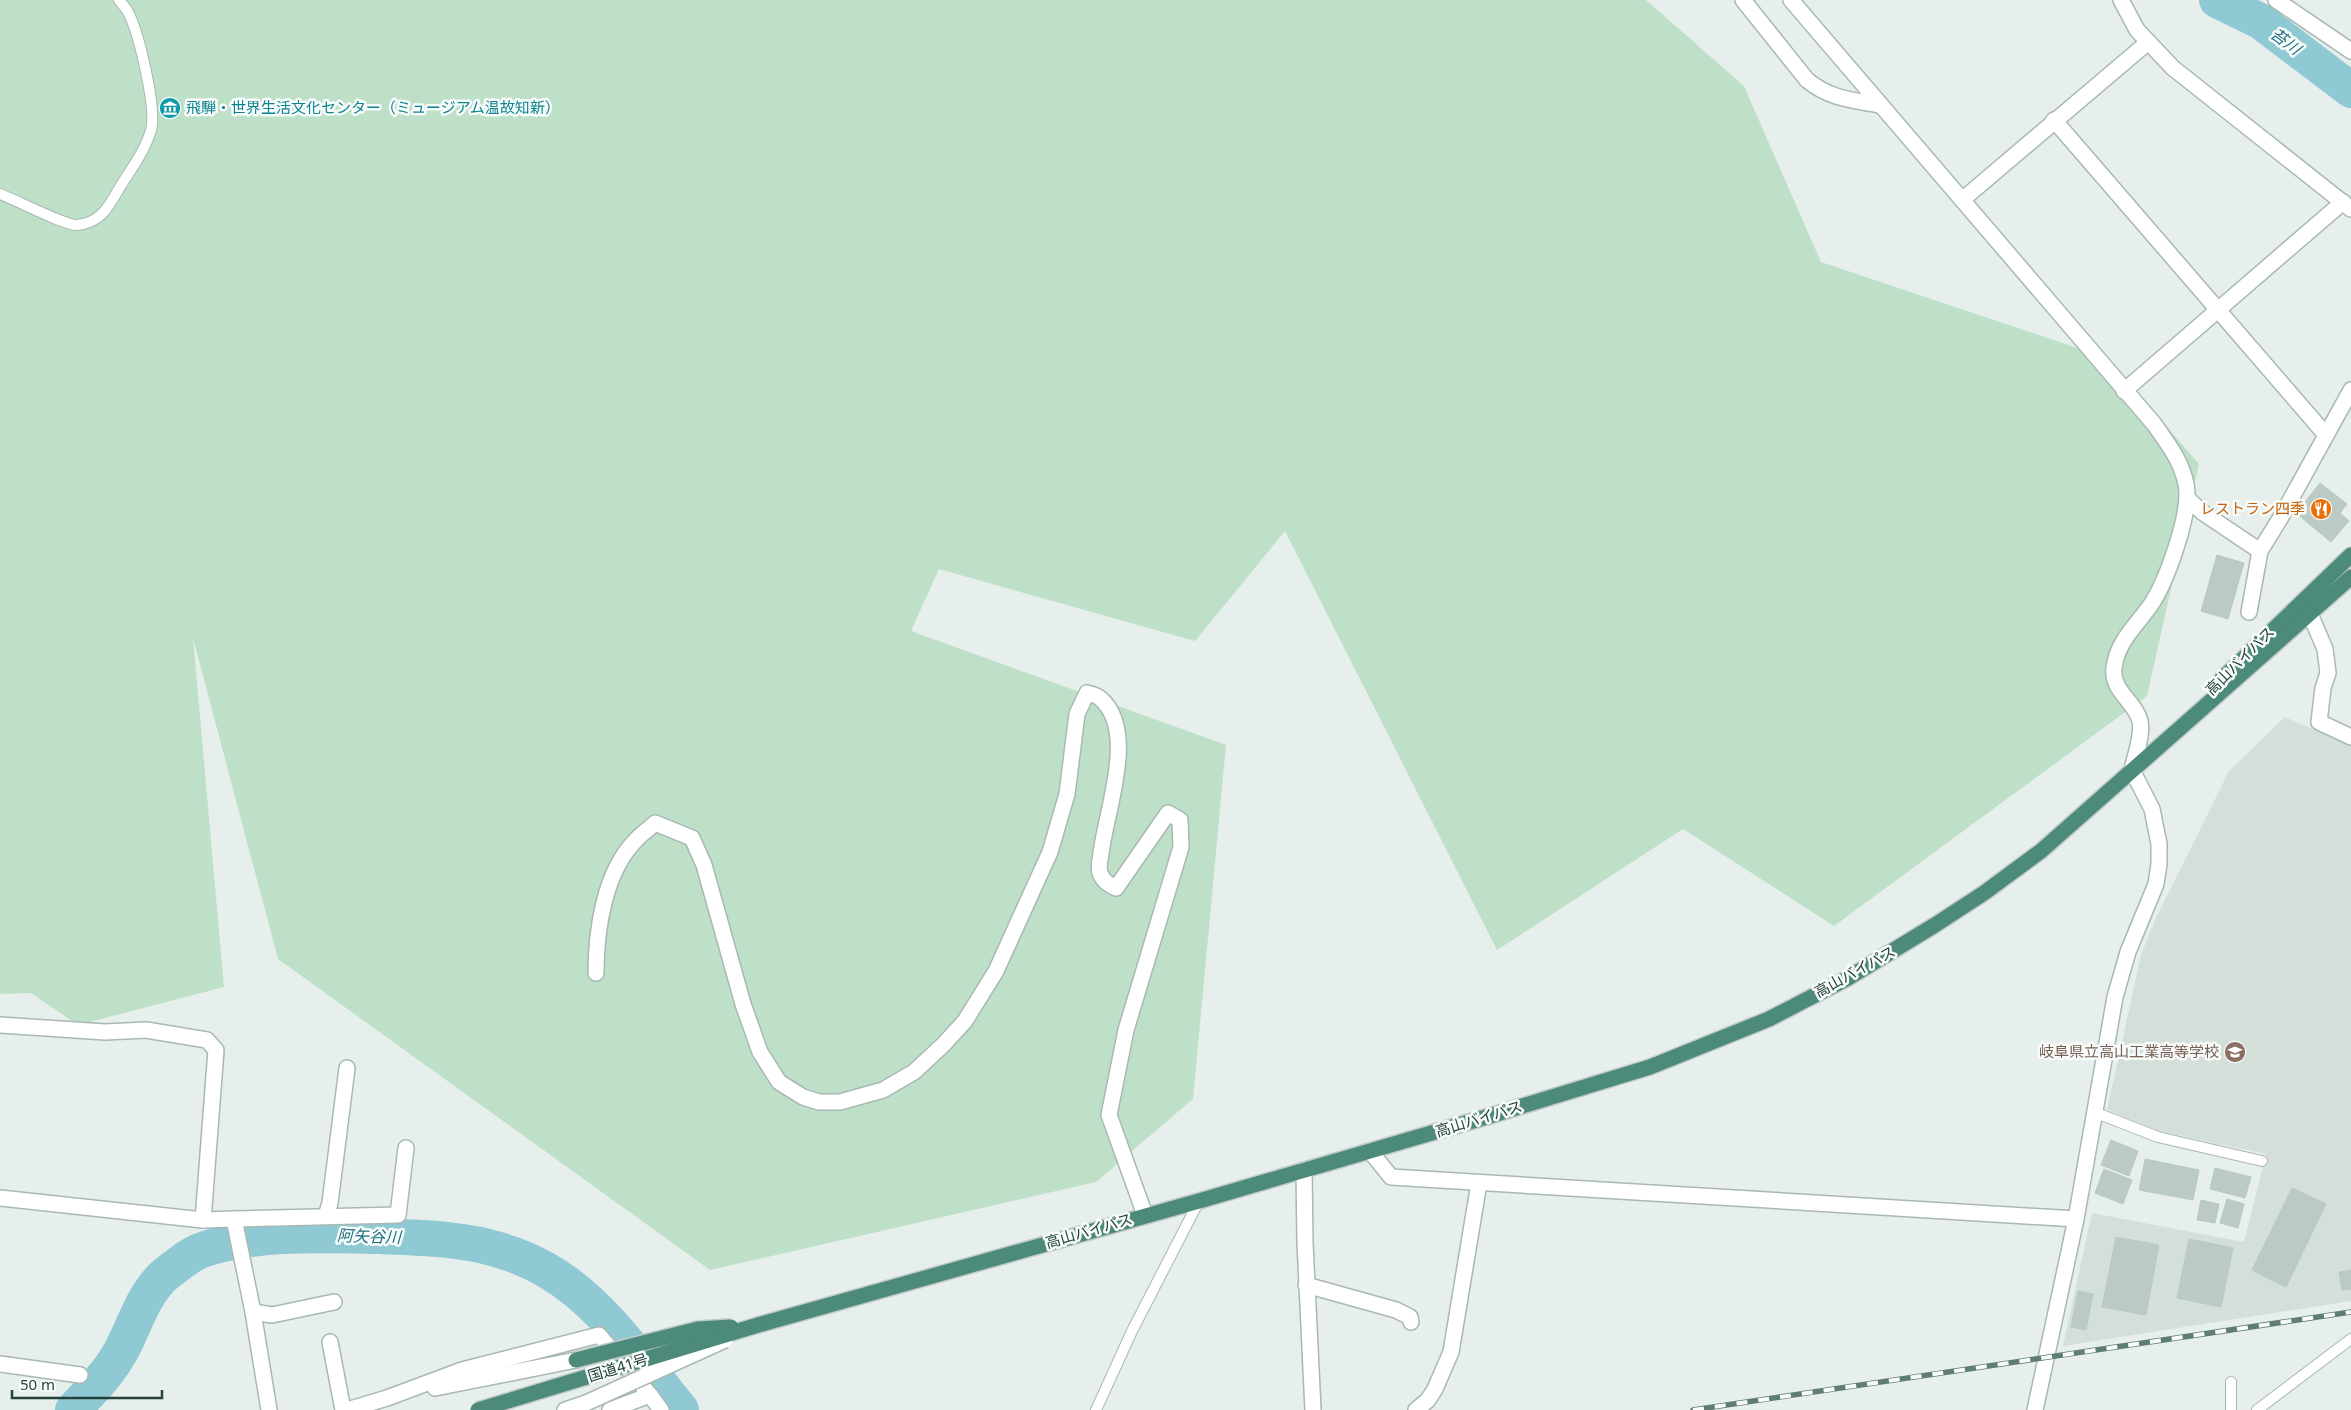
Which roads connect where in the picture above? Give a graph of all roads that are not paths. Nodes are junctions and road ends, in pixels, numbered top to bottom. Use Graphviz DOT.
graph roads {
  1 [pos="119,0"];
  2 [pos="1743,0"];
  3 [pos="1791,0"];
  4 [pos="2121,0"];
  5 [pos="2276,0"];
  6 [pos="2147,43"];
  7 [pos="2351,51"];
  8 [pos="1880,105"];
  9 [pos="2054,120"];
  10 [pos="0,194"];
  11 [pos="1962,200"];
  12 [pos="2347,206"];
  13 [pos="2219,308"];
  14 [pos="2351,390"];
  15 [pos="2124,391"];
  16 [pos="2326,436"];
  17 [pos="2188,499"];
  18 [pos="2260,551"];
  19 [pos="2351,555"];
  20 [pos="2351,577"];
  21 [pos="2249,612"];
  22 [pos="2310,614"];
  23 [pos="2351,737"];
  24 [pos="2132,770"];
  25 [pos="596,973"];
  26 [pos="0,1025"];
  27 [pos="347,1068"];
  28 [pos="2094,1112"];
  29 [pos="406,1148"];
  30 [pos="1370,1152"];
  31 [pos="2262,1161"];
  32 [pos="1304,1170"];
  33 [pos="1479,1183"];
  34 [pos="0,1198"];
  35 [pos="1199,1201"];
  36 [pos="1145,1215"];
  37 [pos="326,1216"];
  38 [pos="204,1220"];
  39 [pos="2076,1220"];
  40 [pos="235,1224"];
  41 [pos="1306,1286"];
  42 [pos="334,1302"];
  43 [pos="253,1312"];
  44 [pos="1411,1322"];
  45 [pos="758,1325"];
  46 [pos="2351,1339"];
  47 [pos="330,1342"];
  48 [pos="576,1360"];
  49 [pos="0,1364"];
  50 [pos="80,1375"];
  51 [pos="2231,1382"];
  52 [pos="650,1395"];
  53 [pos="387,1398"];
  54 [pos="619,1409"];
  55 [pos="269,1410"];
  56 [pos="343,1410"];
  57 [pos="347,1410"];
  58 [pos="478,1410"];
  59 [pos="565,1410"];
  60 [pos="661,1410"];
  61 [pos="1096,1410"];
  62 [pos="1313,1410"];
  63 [pos="1416,1410"];
  64 [pos="2035,1410"];
  65 [pos="2231,1410"];
  66 [pos="2257,1410"];
  1 -- 10 [label="lane"];
  2 -- 8 [label="street"];
  3 -- 8 [label="street"];
  4 -- 6 [label="street"];
  5 -- 7 [label="street"];
  6 -- 9 [label="street"];
  6 -- 12 [label="street"];
  8 -- 11 [label="street"];
  9 -- 11 [label="street"];
  9 -- 13 [label="street"];
  11 -- 15 [label="street"];
  12 -- 13 [label="street"];
  13 -- 15 [label="street"];
  13 -- 16 [label="street"];
  14 -- 16 [label="street"];
  15 -- 17 [label="street"];
  16 -- 18 [label="street"];
  17 -- 18 [label="street"];
  17 -- 24 [label="street"];
  18 -- 21 [label="street"];
  19 -- 24 [label="highway, 高山バイパス"];
  20 -- 22 [label="highway, 高山バイパス"];
  22 -- 23 [label="street"];
  22 -- 24 [label="highway, 高山バイパス"];
  24 -- 28 [label="street"];
  24 -- 30 [label="highway, 高山バイパス"];
  25 -- 36 [label="street"];
  26 -- 38 [label="street"];
  27 -- 37 [label="street"];
  28 -- 31 [label="lane"];
  28 -- 39 [label="street"];
  29 -- 37 [label="street"];
  30 -- 32 [label="highway, 高山バイパス"];
  30 -- 33 [label="street"];
  32 -- 35 [label="highway, 高山バイパス"];
  32 -- 41 [label="street"];
  33 -- 39 [label="street"];
  33 -- 63 [label="street"];
  34 -- 38 [label="street"];
  35 -- 36 [label="highway, 高山バイパス"];
  35 -- 61 [label="lane"];
  36 -- 45 [label="highway, 高山バイパス"];
  37 -- 40 [label="street"];
  38 -- 40 [label="street"];
  39 -- 64 [label="street"];
  40 -- 43 [label="street"];
  41 -- 44 [label="street"];
  41 -- 62 [label="street"];
  42 -- 43 [label="street"];
  43 -- 55 [label="street"];
  45 -- 48 [label="highway, bridge"];
  45 -- 58 [label="highway, 国道41号, bridge"];
  45 -- 59 [label="street, bridge"];
  46 -- 66 [label="lane"];
  47 -- 56 [label="street"];
  48 -- 53 [label="street"];
  49 -- 50 [label="street"];
  51 -- 65 [label="lane"];
  52 -- 53 [label="street"];
  52 -- 54 [label="street"];
  52 -- 60 [label="street"];
  53 -- 57 [label="street"];
}
